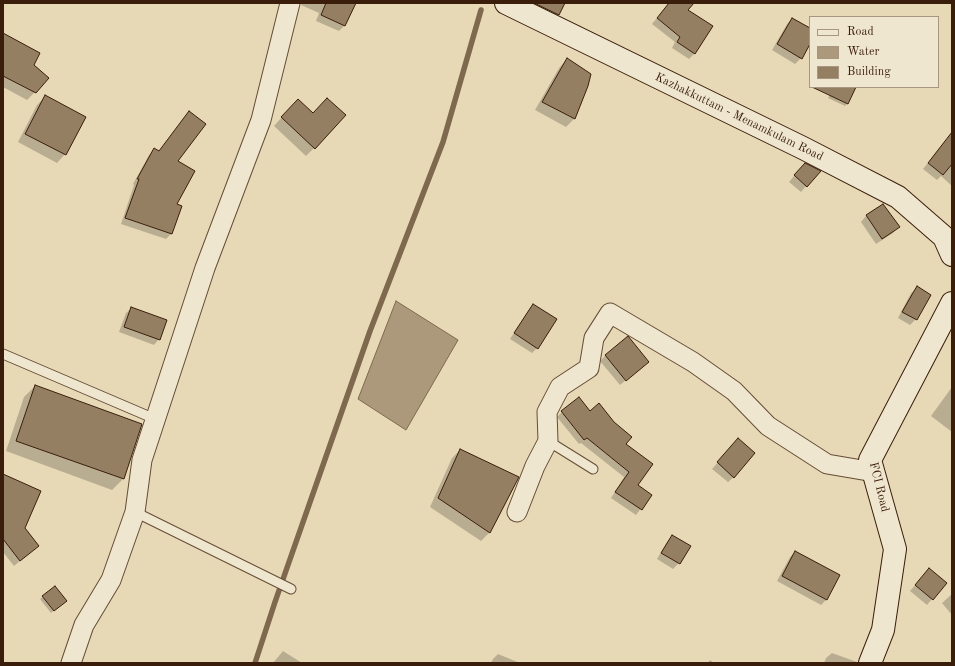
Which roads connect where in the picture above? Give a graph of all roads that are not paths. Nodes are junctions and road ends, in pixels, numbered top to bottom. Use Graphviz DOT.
graph roads {
  1 [pos="290,3"];
  2 [pos="506,3"];
  3 [pos="952,255"];
  4 [pos="952,303"];
  5 [pos="3,354"];
  6 [pos="155,420"];
  7 [pos="548,441"];
  8 [pos="593,469"];
  9 [pos="874,472"];
  10 [pos="135,512"];
  11 [pos="517,512"];
  12 [pos="291,589"];
  13 [pos="71,663"];
  14 [pos="870,663"];
  1 -- 6 [label="street"];
  2 -- 3 [label="main road, Kazhakkuttam - Menamkulam Road"];
  4 -- 9 [label="main road, FCI Road"];
  5 -- 6 [label="lane"];
  6 -- 10 [label="street"];
  7 -- 8 [label="lane"];
  7 -- 9 [label="street"];
  7 -- 11 [label="street"];
  9 -- 14 [label="main road, FCI Road"];
  10 -- 12 [label="lane"];
  10 -- 13 [label="street"];
}
